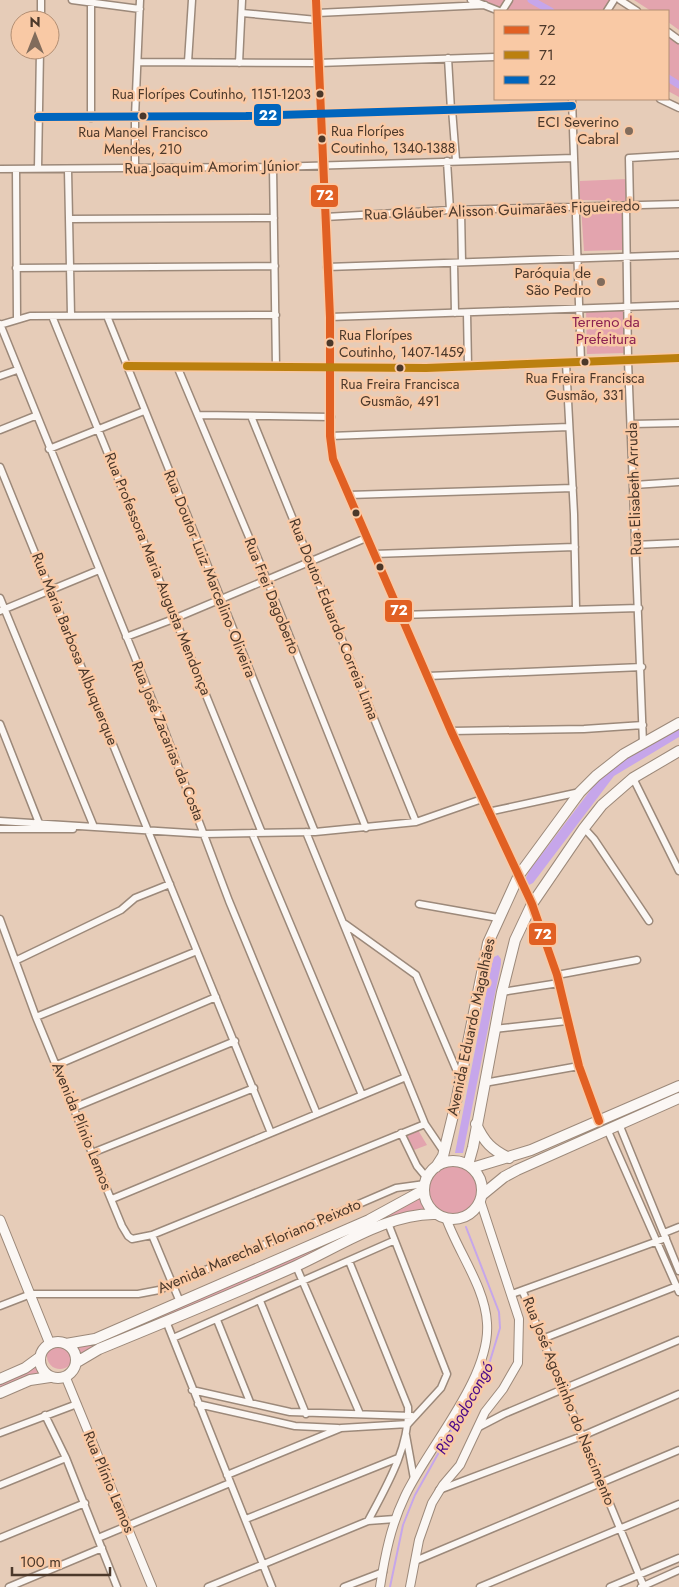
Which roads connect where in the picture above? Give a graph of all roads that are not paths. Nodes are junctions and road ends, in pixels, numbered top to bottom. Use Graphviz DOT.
graph roads {
  1 [pos="72,0"];
  2 [pos="140,0"];
  3 [pos="192,0"];
  4 [pos="242,0"];
  5 [pos="316,0"];
  6 [pos="471,0"];
  7 [pos="509,0"];
  8 [pos="620,0"];
  9 [pos="91,1"];
  10 [pos="485,6"];
  11 [pos="140,9"];
  12 [pos="497,10"];
  13 [pos="501,10"];
  14 [pos="636,10"];
  15 [pos="242,14"];
  16 [pos="317,16"];
  17 [pos="494,57"];
  18 [pos="448,58"];
  19 [pos="40,60"];
  20 [pos="138,62"];
  21 [pos="188,62"];
  22 [pos="239,63"];
  23 [pos="318,63"];
  24 [pos="662,100"];
  25 [pos="572,102"];
  26 [pos="679,108"];
  27 [pos="452,109"];
  28 [pos="320,114"];
  29 [pos="38,117"];
  30 [pos="134,117"];
  31 [pos="91,118"];
  32 [pos="679,155"];
  33 [pos="574,158"];
  34 [pos="456,160"];
  35 [pos="447,161"];
  36 [pos="323,165"];
  37 [pos="273,167"];
  38 [pos="16,168"];
  39 [pos="38,168"];
  40 [pos="135,168"];
  41 [pos="0,169"];
  42 [pos="68,170"];
  43 [pos="679,204"];
  44 [pos="628,206"];
  45 [pos="576,208"];
  46 [pos="450,210"];
  47 [pos="461,211"];
  48 [pos="325,217"];
  49 [pos="274,218"];
  50 [pos="70,219"];
  51 [pos="679,255"];
  52 [pos="627,256"];
  53 [pos="578,258"];
  54 [pos="462,262"];
  55 [pos="454,263"];
  56 [pos="275,266"];
  57 [pos="327,267"];
  58 [pos="16,268"];
  59 [pos="70,268"];
  60 [pos="679,305"];
  61 [pos="628,307"];
  62 [pos="579,308"];
  63 [pos="455,313"];
  64 [pos="466,313"];
  65 [pos="276,315"];
  66 [pos="52,316"];
  67 [pos="71,316"];
  68 [pos="107,316"];
  69 [pos="330,317"];
  70 [pos="18,318"];
  71 [pos="0,324"];
  72 [pos="679,358"];
  73 [pos="628,361"];
  74 [pos="581,362"];
  75 [pos="566,363"];
  76 [pos="127,366"];
  77 [pos="177,366"];
  78 [pos="468,366"];
  79 [pos="276,367"];
  80 [pos="331,368"];
  81 [pos="17,370"];
  82 [pos="0,376"];
  83 [pos="144,411"];
  84 [pos="198,415"];
  85 [pos="35,416"];
  86 [pos="251,416"];
  87 [pos="331,417"];
  88 [pos="679,423"];
  89 [pos="632,424"];
  90 [pos="569,427"];
  91 [pos="98,428"];
  92 [pos="0,430"];
  93 [pos="330,436"];
  94 [pos="49,449"];
  95 [pos="0,467"];
  96 [pos="679,482"];
  97 [pos="634,485"];
  98 [pos="573,488"];
  99 [pos="349,495"];
  100 [pos="366,538"];
  101 [pos="679,543"];
  102 [pos="636,545"];
  103 [pos="575,547"];
  104 [pos="374,554"];
  105 [pos="310,562"];
  106 [pos="99,570"];
  107 [pos="267,580"];
  108 [pos="51,591"];
  109 [pos="0,598"];
  110 [pos="222,599"];
  111 [pos="576,608"];
  112 [pos="639,608"];
  113 [pos="2,610"];
  114 [pos="400,615"];
  115 [pos="176,618"];
  116 [pos="126,637"];
  117 [pos="642,667"];
  118 [pos="428,676"];
  119 [pos="679,723"];
  120 [pos="0,724"];
  121 [pos="643,725"];
  122 [pos="451,731"];
  123 [pos="644,742"];
  124 [pos="679,751"];
  125 [pos="633,778"];
  126 [pos="580,792"];
  127 [pos="482,799"];
  128 [pos="488,812"];
  129 [pos="0,821"];
  130 [pos="416,822"];
  131 [pos="40,823"];
  132 [pos="94,827"];
  133 [pos="366,828"];
  134 [pos="584,828"];
  135 [pos="0,829"];
  136 [pos="149,830"];
  137 [pos="306,832"];
  138 [pos="316,832"];
  139 [pos="252,833"];
  140 [pos="262,833"];
  141 [pos="205,834"];
  142 [pos="679,869"];
  143 [pos="519,875"];
  144 [pos="170,884"];
  145 [pos="419,904"];
  146 [pos="532,904"];
  147 [pos="498,918"];
  148 [pos="0,919"];
  149 [pos="649,921"];
  150 [pos="344,924"];
  151 [pos="197,951"];
  152 [pos="17,960"];
  153 [pos="637,960"];
  154 [pos="557,976"];
  155 [pos="559,983"];
  156 [pos="502,992"];
  157 [pos="216,997"];
  158 [pos="36,1017"];
  159 [pos="567,1021"];
  160 [pos="494,1029"];
  161 [pos="234,1041"];
  162 [pos="57,1065"];
  163 [pos="579,1066"];
  164 [pos="459,1076"];
  165 [pos="406,1077"];
  166 [pos="484,1083"];
  167 [pos="679,1086"];
  168 [pos="254,1088"];
  169 [pos="362,1095"];
  170 [pos="679,1098"];
  171 [pos="73,1108"];
  172 [pos="317,1114"];
  173 [pos="599,1121"];
  174 [pos="425,1124"];
  175 [pos="476,1124"];
  176 [pos="618,1124"];
  177 [pos="607,1129"];
  178 [pos="271,1133"];
  179 [pos="401,1133"];
  180 [pos="444,1152"];
  181 [pos="92,1153"];
  182 [pos="509,1158"];
  183 [pos="470,1166"];
  184 [pos="436,1167"];
  185 [pos="425,1184"];
  186 [pos="481,1197"];
  187 [pos="112,1199"];
  188 [pos="442,1216"];
  189 [pos="0,1220"];
  190 [pos="388,1223"];
  191 [pos="679,1227"];
  192 [pos="152,1235"];
  193 [pos="665,1236"];
  194 [pos="393,1241"];
  195 [pos="657,1241"];
  196 [pos="349,1261"];
  197 [pos="296,1266"];
  198 [pos="679,1271"];
  199 [pos="304,1281"];
  200 [pos="173,1285"];
  201 [pos="678,1289"];
  202 [pos="523,1292"];
  203 [pos="31,1294"];
  204 [pos="512,1294"];
  205 [pos="260,1301"];
  206 [pos="180,1302"];
  207 [pos="0,1306"];
  208 [pos="217,1320"];
  209 [pos="166,1321"];
  210 [pos="172,1338"];
  211 [pos="542,1339"];
  212 [pos="679,1340"];
  213 [pos="50,1344"];
  214 [pos="66,1344"];
  215 [pos="40,1357"];
  216 [pos="77,1362"];
  217 [pos="50,1377"];
  218 [pos="66,1378"];
  219 [pos="0,1380"];
  220 [pos="192,1390"];
  221 [pos="562,1390"];
  222 [pos="0,1393"];
  223 [pos="679,1394"];
  224 [pos="250,1402"];
  225 [pos="77,1404"];
  226 [pos="198,1404"];
  227 [pos="306,1414"];
  228 [pos="360,1414"];
  229 [pos="45,1415"];
  230 [pos="412,1416"];
  231 [pos="408,1424"];
  232 [pos="479,1427"];
  233 [pos="342,1428"];
  234 [pos="0,1433"];
  235 [pos="405,1434"];
  236 [pos="582,1436"];
  237 [pos="679,1450"];
  238 [pos="66,1458"];
  239 [pos="398,1458"];
  240 [pos="227,1475"];
  241 [pos="414,1479"];
  242 [pos="602,1482"];
  243 [pos="230,1483"];
  244 [pos="0,1486"];
  245 [pos="439,1490"];
  246 [pos="85,1503"];
  247 [pos="679,1504"];
  248 [pos="395,1519"];
  249 [pos="246,1520"];
  250 [pos="368,1522"];
  251 [pos="127,1525"];
  252 [pos="621,1529"];
  253 [pos="0,1538"];
  254 [pos="98,1538"];
  255 [pos="102,1548"];
  256 [pos="679,1558"];
  257 [pos="415,1561"];
  258 [pos="264,1565"];
  259 [pos="679,1570"];
  260 [pos="383,1572"];
  261 [pos="639,1575"];
  262 [pos="9,1587"];
  263 [pos="117,1587"];
  264 [pos="152,1587"];
  265 [pos="208,1587"];
  266 [pos="272,1587"];
  267 [pos="344,1587"];
  268 [pos="380,1587"];
  269 [pos="410,1587"];
  270 [pos="480,1587"];
  271 [pos="610,1587"];
  272 [pos="642,1587"];
  1 -- 9 [label="street"];
  2 -- 11 [label="street"];
  3 -- 21 [label="street"];
  4 -- 15 [label="street"];
  5 -- 16 [label="street"];
  6 -- 10 [label="street"];
  7 -- 13 [label="street"];
  8 -- 14 [label="street"];
  9 -- 11 [label="street"];
  9 -- 31 [label="street"];
  10 -- 12 [label="street"];
  10 -- 16 [label="street"];
  11 -- 20 [label="street"];
  15 -- 16 [label="street"];
  15 -- 22 [label="street"];
  16 -- 23 [label="street"];
  17 -- 18 [label="street"];
  18 -- 23 [label="street"];
  18 -- 27 [label="street"];
  19 -- 29 [label="street"];
  20 -- 21 [label="street"];
  20 -- 30 [label="street"];
  21 -- 22 [label="street"];
  22 -- 23 [label="street"];
  23 -- 28 [label="street"];
  24 -- 26 [label="street"];
  25 -- 27 [label="street"];
  25 -- 33 [label="street"];
  27 -- 28 [label="street"];
  27 -- 34 [label="street"];
  28 -- 30 [label="street"];
  28 -- 36 [label="street"];
  29 -- 31 [label="street"];
  29 -- 39 [label="street"];
  30 -- 31 [label="street"];
  30 -- 40 [label="street"];
  32 -- 44 [label="street, Rua Elisabeth Arruda"];
  33 -- 34 [label="street, Rua Joaquim Amorim Júnior"];
  33 -- 45 [label="street"];
  34 -- 35 [label="street, Rua Joaquim Amorim Júnior"];
  35 -- 36 [label="street, Rua Joaquim Amorim Júnior"];
  35 -- 46 [label="street"];
  36 -- 37 [label="street, Rua Joaquim Amorim Júnior"];
  36 -- 48 [label="street"];
  37 -- 40 [label="street, Rua Joaquim Amorim Júnior"];
  37 -- 49 [label="street"];
  38 -- 39 [label="street, Rua Joaquim Amorim Júnior"];
  38 -- 41 [label="street, Rua Joaquim Amorim Júnior"];
  38 -- 58 [label="street"];
  39 -- 42 [label="street, Rua Joaquim Amorim Júnior"];
  40 -- 42 [label="street, Rua Joaquim Amorim Júnior"];
  42 -- 50 [label="street"];
  43 -- 44 [label="street, Rua Gláuber Alisson Guimarães Figueiredo"];
  44 -- 45 [label="street, Rua Gláuber Alisson Guimarães Figueiredo"];
  44 -- 52 [label="street, Rua Elisabeth Arruda"];
  45 -- 47 [label="street, Rua Gláuber Alisson Guimarães Figueiredo"];
  45 -- 53 [label="street"];
  46 -- 47 [label="street, Rua Gláuber Alisson Guimarães Figueiredo"];
  46 -- 48 [label="street, Rua Gláuber Alisson Guimarães Figueiredo"];
  47 -- 54 [label="street"];
  48 -- 57 [label="street"];
  49 -- 50 [label="street"];
  49 -- 56 [label="street"];
  50 -- 59 [label="street"];
  51 -- 52 [label="street"];
  52 -- 53 [label="street"];
  52 -- 61 [label="street, Rua Elisabeth Arruda"];
  53 -- 54 [label="street"];
  53 -- 62 [label="street"];
  54 -- 55 [label="street"];
  55 -- 57 [label="street"];
  55 -- 63 [label="street"];
  56 -- 59 [label="street"];
  56 -- 65 [label="street"];
  57 -- 69 [label="street"];
  58 -- 59 [label="street"];
  58 -- 70 [label="street"];
  59 -- 67 [label="street"];
  60 -- 61 [label="street"];
  61 -- 62 [label="street"];
  61 -- 73 [label="street, Rua Elisabeth Arruda"];
  62 -- 64 [label="street"];
  62 -- 74 [label="street"];
  63 -- 64 [label="street"];
  63 -- 69 [label="street"];
  64 -- 78 [label="street"];
  65 -- 68 [label="street"];
  65 -- 79 [label="street"];
  66 -- 67 [label="street"];
  66 -- 70 [label="street"];
  66 -- 91 [label="street, Rua Professora Maria Augusta Mendonça"];
  67 -- 68 [label="street"];
  68 -- 76 [label="street, Rua Doutor Luiz Marcelino Oliveira"];
  69 -- 80 [label="street"];
  70 -- 71 [label="street"];
  71 -- 81 [label="street, Rua José Zacarias da Costa"];
  72 -- 73 [label="street"];
  73 -- 74 [label="street"];
  73 -- 89 [label="street, Rua Elisabeth Arruda"];
  74 -- 75 [label="street"];
  75 -- 78 [label="street"];
  75 -- 90 [label="street"];
  76 -- 77 [label="street"];
  76 -- 83 [label="street, Rua Doutor Luiz Marcelino Oliveira"];
  77 -- 79 [label="street"];
  77 -- 84 [label="street, Rua Frei Dagoberto"];
  78 -- 80 [label="street"];
  79 -- 80 [label="street"];
  80 -- 87 [label="street"];
  81 -- 82 [label="street"];
  81 -- 85 [label="street, Rua José Zacarias da Costa"];
  83 -- 91 [label="street"];
  83 -- 110 [label="street, Rua Doutor Luiz Marcelino Oliveira"];
  84 -- 86 [label="street"];
  84 -- 107 [label="street, Rua Frei Dagoberto"];
  85 -- 92 [label="street"];
  85 -- 94 [label="street, Rua José Zacarias da Costa"];
  86 -- 87 [label="street"];
  86 -- 105 [label="street, Rua Doutor Eduardo Correia Lima"];
  87 -- 93 [label="street"];
  88 -- 89 [label="street"];
  89 -- 97 [label="street, Rua Elisabeth Arruda"];
  90 -- 93 [label="street"];
  90 -- 98 [label="street"];
  91 -- 94 [label="street"];
  91 -- 115 [label="street, Rua Professora Maria Augusta Mendonça"];
  93 -- 99 [label="street"];
  94 -- 106 [label="street, Rua José Zacarias da Costa"];
  95 -- 108 [label="street, Rua Maria Barbosa Albuquerque"];
  96 -- 97 [label="street"];
  97 -- 102 [label="street, Rua Elisabeth Arruda"];
  98 -- 99 [label="street"];
  98 -- 103 [label="street"];
  99 -- 100 [label="street"];
  100 -- 104 [label="street"];
  100 -- 105 [label="street"];
  101 -- 102 [label="street"];
  102 -- 112 [label="street, Rua Elisabeth Arruda"];
  103 -- 104 [label="street"];
  103 -- 111 [label="street"];
  104 -- 114 [label="street"];
  105 -- 107 [label="street"];
  105 -- 130 [label="street, Rua Doutor Eduardo Correia Lima"];
  106 -- 108 [label="street"];
  106 -- 116 [label="street, Rua José Zacarias da Costa"];
  107 -- 110 [label="street"];
  107 -- 133 [label="street, Rua Frei Dagoberto"];
  108 -- 113 [label="street"];
  108 -- 136 [label="street, Rua Maria Barbosa Albuquerque"];
  109 -- 113 [label="street"];
  110 -- 115 [label="street"];
  110 -- 138 [label="street, Rua Doutor Luiz Marcelino Oliveira"];
  111 -- 112 [label="street"];
  111 -- 114 [label="street"];
  112 -- 117 [label="street, Rua Elisabeth Arruda"];
  113 -- 132 [label="street"];
  114 -- 118 [label="street"];
  115 -- 116 [label="street"];
  115 -- 140 [label="street, Rua Professora Maria Augusta Mendonça"];
  116 -- 141 [label="street, Rua José Zacarias da Costa"];
  117 -- 118 [label="street"];
  117 -- 121 [label="street, Rua Elisabeth Arruda"];
  118 -- 122 [label="street"];
  119 -- 123 [label="main road, Avenida Eduardo Magalhães"];
  120 -- 131 [label="street"];
  121 -- 122 [label="street"];
  121 -- 123 [label="street, Rua Elisabeth Arruda"];
  122 -- 127 [label="street"];
  123 -- 126 [label="main road, Avenida Eduardo Magalhães"];
  124 -- 125 [label="main road, Avenida Eduardo Magalhães"];
  125 -- 134 [label="main road, Avenida Eduardo Magalhães"];
  125 -- 142 [label="street"];
  126 -- 128 [label="street"];
  126 -- 143 [label="main road, Avenida Eduardo Magalhães"];
  127 -- 128 [label="street"];
  127 -- 130 [label="street"];
  128 -- 143 [label="street"];
  129 -- 131 [label="street"];
  130 -- 133 [label="street"];
  131 -- 132 [label="street"];
  132 -- 136 [label="street"];
  133 -- 138 [label="street"];
  134 -- 146 [label="main road, Avenida Eduardo Magalhães"];
  134 -- 149 [label="street"];
  135 -- 136 [label="street"];
  136 -- 141 [label="street"];
  136 -- 144 [label="street, Rua Maria Barbosa Albuquerque"];
  137 -- 138 [label="street"];
  137 -- 140 [label="street"];
  137 -- 150 [label="street"];
  139 -- 140 [label="street"];
  139 -- 141 [label="street"];
  139 -- 169 [label="street"];
  141 -- 172 [label="street, Rua José Zacarias da Costa"];
  143 -- 146 [label="street"];
  143 -- 147 [label="main road, Avenida Eduardo Magalhães"];
  144 -- 151 [label="street, Rua Maria Barbosa Albuquerque"];
  144 -- 152 [label="street"];
  145 -- 147 [label="street"];
  146 -- 154 [label="street"];
  146 -- 156 [label="main road, Avenida Eduardo Magalhães"];
  147 -- 164 [label="main road, Avenida Eduardo Magalhães"];
  148 -- 152 [label="street, Avenida Plínio Lemos"];
  150 -- 164 [label="street"];
  150 -- 165 [label="street"];
  151 -- 157 [label="street, Rua Maria Barbosa Albuquerque"];
  151 -- 158 [label="street"];
  152 -- 158 [label="street, Avenida Plínio Lemos"];
  153 -- 154 [label="street"];
  154 -- 155 [label="street"];
  155 -- 156 [label="street"];
  155 -- 159 [label="street"];
  156 -- 160 [label="main road, Avenida Eduardo Magalhães"];
  157 -- 161 [label="street, Rua Maria Barbosa Albuquerque"];
  157 -- 162 [label="street"];
  158 -- 162 [label="street, Avenida Plínio Lemos"];
  159 -- 160 [label="street"];
  159 -- 163 [label="street"];
  160 -- 166 [label="main road, Avenida Eduardo Magalhães"];
  161 -- 168 [label="street, Rua Maria Barbosa Albuquerque"];
  161 -- 171 [label="street"];
  162 -- 171 [label="street, Avenida Plínio Lemos"];
  163 -- 166 [label="street"];
  163 -- 173 [label="street"];
  164 -- 180 [label="main road, Avenida Eduardo Magalhães"];
  165 -- 169 [label="street"];
  165 -- 174 [label="street"];
  166 -- 175 [label="main road, Avenida Eduardo Magalhães"];
  167 -- 173 [label="main road"];
  168 -- 178 [label="street, Rua Maria Barbosa Albuquerque"];
  168 -- 181 [label="street"];
  169 -- 172 [label="street"];
  170 -- 176 [label="main road"];
  171 -- 181 [label="street, Avenida Plínio Lemos"];
  172 -- 178 [label="street"];
  173 -- 182 [label="main road"];
  174 -- 179 [label="street"];
  174 -- 180 [label="street"];
  175 -- 182 [label="main road"];
  175 -- 183 [label="main road, Avenida Eduardo Magalhães"];
  176 -- 177 [label="main road"];
  176 -- 193 [label="street"];
  177 -- 186 [label="main road"];
  177 -- 195 [label="street"];
  178 -- 187 [label="street"];
  179 -- 185 [label="street"];
  179 -- 192 [label="street"];
  180 -- 184 [label="main road, Avenida Eduardo Magalhães"];
  181 -- 187 [label="street, Avenida Plínio Lemos"];
  182 -- 183 [label="main road"];
  183 -- 184 [label="main road"];
  183 -- 186 [label="main road"];
  184 -- 185 [label="main road"];
  185 -- 188 [label="main road"];
  185 -- 200 [label="street, Avenida Marechal Floriano Peixoto"];
  185 -- 206 [label="main road, Avenida Marechal Floriano Peixoto"];
  186 -- 188 [label="main road"];
  186 -- 204 [label="street"];
  187 -- 192 [label="street, Avenida Plínio Lemos"];
  188 -- 190 [label="main road, Avenida Marechal Floriano Peixoto"];
  188 -- 241 [label="street"];
  189 -- 203 [label="main road"];
  190 -- 194 [label="street"];
  190 -- 197 [label="main road, Avenida Marechal Floriano Peixoto"];
  191 -- 193 [label="street, Rua José Agostinho do Nascimento"];
  192 -- 200 [label="street"];
  193 -- 195 [label="street, Rua José Agostinho do Nascimento"];
  193 -- 198 [label="street"];
  194 -- 196 [label="street"];
  194 -- 230 [label="street"];
  195 -- 201 [label="street"];
  195 -- 202 [label="street, Rua José Agostinho do Nascimento"];
  196 -- 199 [label="street"];
  196 -- 230 [label="street"];
  197 -- 199 [label="street"];
  197 -- 209 [label="main road, Avenida Marechal Floriano Peixoto"];
  199 -- 205 [label="street"];
  199 -- 228 [label="street"];
  200 -- 203 [label="street, Avenida Marechal Floriano Peixoto"];
  200 -- 206 [label="street"];
  201 -- 211 [label="street"];
  202 -- 204 [label="street"];
  202 -- 211 [label="street, Rua José Agostinho do Nascimento"];
  203 -- 207 [label="street"];
  203 -- 213 [label="main road"];
  204 -- 232 [label="street"];
  205 -- 208 [label="street"];
  205 -- 227 [label="street"];
  206 -- 214 [label="main road, Avenida Marechal Floriano Peixoto"];
  208 -- 210 [label="street"];
  208 -- 224 [label="street"];
  209 -- 210 [label="street"];
  209 -- 216 [label="main road, Avenida Marechal Floriano Peixoto"];
  210 -- 220 [label="street"];
  211 -- 221 [label="street, Rua José Agostinho do Nascimento"];
  212 -- 221 [label="street"];
  213 -- 214 [label="main road"];
  213 -- 215 [label="main road"];
  214 -- 216 [label="main road"];
  215 -- 217 [label="main road"];
  215 -- 219 [label="main road"];
  216 -- 218 [label="main road"];
  217 -- 218 [label="main road"];
  217 -- 222 [label="main road"];
  218 -- 225 [label="street, Rua Plínio Lemos"];
  220 -- 224 [label="street"];
  220 -- 226 [label="street"];
  221 -- 232 [label="street"];
  221 -- 236 [label="street, Rua José Agostinho do Nascimento"];
  223 -- 236 [label="street"];
  224 -- 227 [label="street"];
  225 -- 229 [label="street"];
  225 -- 251 [label="street, Rua Plínio Lemos"];
  226 -- 233 [label="street"];
  226 -- 240 [label="street"];
  227 -- 228 [label="street"];
  228 -- 230 [label="street"];
  229 -- 234 [label="street"];
  229 -- 238 [label="street"];
  230 -- 231 [label="street"];
  231 -- 233 [label="street"];
  231 -- 235 [label="street"];
  232 -- 245 [label="street"];
  233 -- 240 [label="street"];
  235 -- 239 [label="street"];
  235 -- 241 [label="street"];
  236 -- 242 [label="street, Rua José Agostinho do Nascimento"];
  236 -- 245 [label="street"];
  237 -- 242 [label="street"];
  238 -- 244 [label="street"];
  238 -- 246 [label="street"];
  239 -- 249 [label="street"];
  239 -- 250 [label="street"];
  240 -- 243 [label="street"];
  241 -- 248 [label="street"];
  242 -- 252 [label="street, Rua José Agostinho do Nascimento"];
  242 -- 257 [label="street"];
  243 -- 249 [label="street"];
  243 -- 251 [label="street"];
  245 -- 257 [label="street"];
  246 -- 253 [label="street"];
  246 -- 254 [label="street"];
  247 -- 252 [label="street"];
  248 -- 250 [label="street"];
  248 -- 260 [label="street"];
  249 -- 258 [label="street"];
  250 -- 258 [label="street"];
  251 -- 254 [label="street"];
  251 -- 264 [label="street, Rua Plínio Lemos"];
  252 -- 261 [label="street, Rua José Agostinho do Nascimento"];
  252 -- 270 [label="street"];
  254 -- 255 [label="street"];
  255 -- 262 [label="street"];
  255 -- 263 [label="street"];
  256 -- 261 [label="street"];
  257 -- 269 [label="street"];
  258 -- 265 [label="street"];
  258 -- 266 [label="street"];
  259 -- 272 [label="street"];
  260 -- 267 [label="street"];
  260 -- 268 [label="street"];
  261 -- 271 [label="street"];
  261 -- 272 [label="street, Rua José Agostinho do Nascimento"];
}
